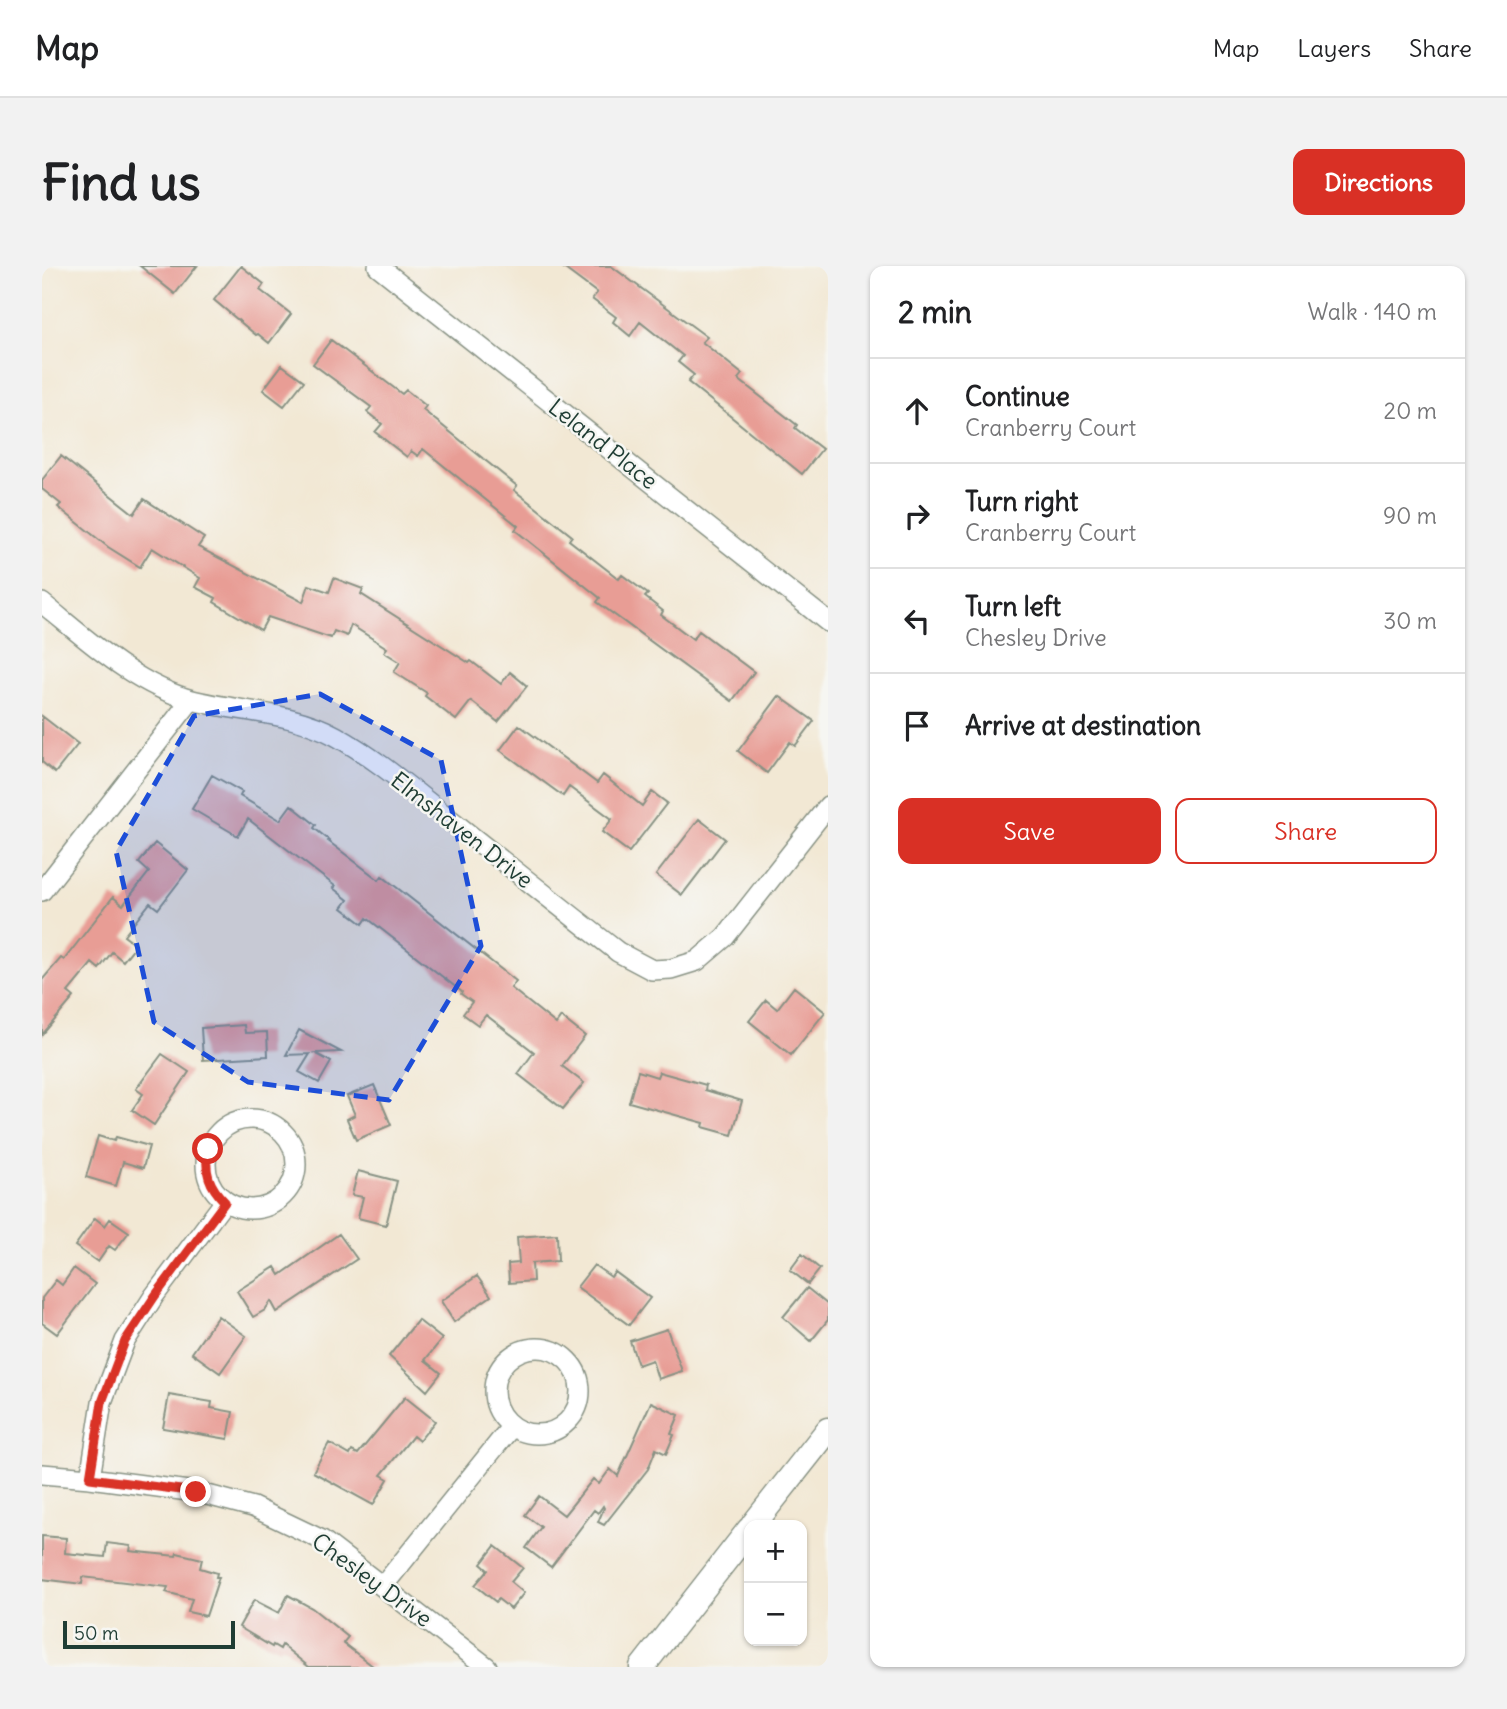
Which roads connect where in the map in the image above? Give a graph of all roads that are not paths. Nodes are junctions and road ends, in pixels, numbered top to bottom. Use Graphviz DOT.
graph roads {
  1 [pos="378,266"];
  2 [pos="42,603"];
  3 [pos="828,622"];
  4 [pos="191,700"];
  5 [pos="828,806"];
  6 [pos="42,891"];
  7 [pos="225,1202"];
  8 [pos="512,1426"];
  9 [pos="828,1430"];
  10 [pos="42,1474"];
  11 [pos="90,1478"];
  12 [pos="757,1520"];
  13 [pos="744,1536"];
  14 [pos="383,1586"];
  15 [pos="487,1667"];
  16 [pos="642,1667"];
  1 -- 3 [label="street, Leland Place"];
  2 -- 4 [label="street, Elmshaven Drive"];
  4 -- 5 [label="street, Elmshaven Drive"];
  4 -- 6 [label="street"];
  7 -- 7 [label="street"];
  7 -- 11 [label="street"];
  8 -- 8 [label="street"];
  8 -- 14 [label="street"];
  9 -- 12 [label="street"];
  10 -- 11 [label="street, Chesley Drive"];
  11 -- 14 [label="street, Chesley Drive"];
  13 -- 16 [label="street"];
  14 -- 15 [label="street, Chesley Drive"];
}
